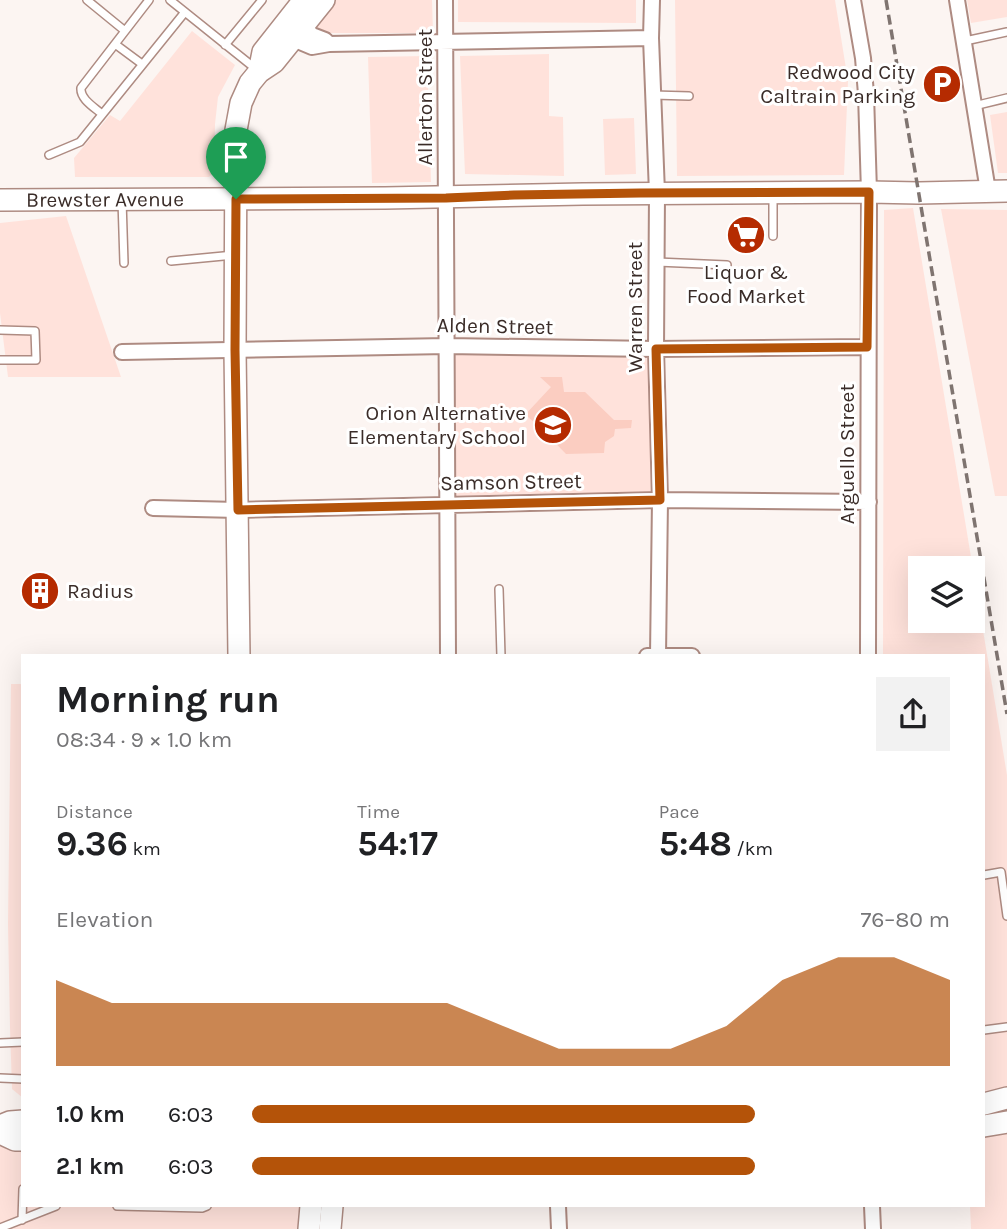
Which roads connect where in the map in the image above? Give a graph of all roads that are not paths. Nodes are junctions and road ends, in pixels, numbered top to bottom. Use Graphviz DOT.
graph roads {
  1 [pos="87,0"];
  2 [pos="149,0"];
  3 [pos="170,0"];
  4 [pos="262,0"];
  5 [pos="304,0"];
  6 [pos="324,0"];
  7 [pos="445,0"];
  8 [pos="652,0"];
  9 [pos="853,0"];
  10 [pos="957,0"];
  11 [pos="185,12"];
  12 [pos="125,31"];
  13 [pos="1007,32"];
  14 [pos="298,33"];
  15 [pos="651,38"];
  16 [pos="965,41"];
  17 [pos="447,42"];
  18 [pos="116,44"];
  19 [pos="225,45"];
  20 [pos="142,64"];
  21 [pos="259,72"];
  22 [pos="653,95"];
  23 [pos="689,96"];
  24 [pos="1007,98"];
  25 [pos="974,106"];
  26 [pos="102,114"];
  27 [pos="49,155"];
  28 [pos="998,191"];
  29 [pos="773,192"];
  30 [pos="869,192"];
  31 [pos="657,193"];
  32 [pos="446,198"];
  33 [pos="236,199"];
  34 [pos="0,200"];
  35 [pos="122,200"];
  36 [pos="773,236"];
  37 [pos="235,255"];
  38 [pos="171,261"];
  39 [pos="656,262"];
  40 [pos="124,263"];
  41 [pos="727,265"];
  42 [pos="0,330"];
  43 [pos="447,346"];
  44 [pos="867,347"];
  45 [pos="656,349"];
  46 [pos="235,350"];
  47 [pos="122,352"];
  48 [pos="0,360"];
  49 [pos="660,500"];
  50 [pos="869,502"];
  51 [pos="447,504"];
  52 [pos="153,508"];
  53 [pos="238,510"];
  54 [pos="499,589"];
  55 [pos="239,654"];
  56 [pos="448,654"];
  57 [pos="501,654"];
  58 [pos="658,654"];
  59 [pos="868,654"];
  60 [pos="985,875"];
  61 [pos="1007,916"];
  62 [pos="1007,1027"];
  63 [pos="985,1030"];
  64 [pos="21,1042"];
  65 [pos="0,1043"];
  66 [pos="0,1078"];
  67 [pos="21,1079"];
  68 [pos="1007,1098"];
  69 [pos="985,1104"];
  70 [pos="21,1121"];
  71 [pos="1007,1122"];
  72 [pos="0,1126"];
  73 [pos="985,1126"];
  74 [pos="0,1133"];
  75 [pos="21,1140"];
  76 [pos="23,1207"];
  77 [pos="54,1207"];
  78 [pos="179,1207"];
  79 [pos="204,1207"];
  80 [pos="311,1207"];
  81 [pos="332,1207"];
  82 [pos="558,1207"];
  83 [pos="872,1207"];
  84 [pos="22,1220"];
  85 [pos="0,1228"];
  86 [pos="309,1229"];
  87 [pos="330,1229"];
  88 [pos="559,1229"];
  89 [pos="873,1229"];
  1 -- 12 [label="lane"];
  2 -- 12 [label="lane"];
  3 -- 11 [label="lane"];
  4 -- 19 [label="lane"];
  5 -- 21 [label="street"];
  6 -- 14 [label="street"];
  7 -- 17 [label="street, Allerton Street"];
  8 -- 15 [label="street, Warren Street"];
  9 -- 30 [label="street, Arguello Street"];
  10 -- 16 [label="street"];
  11 -- 19 [label="lane"];
  11 -- 20 [label="lane"];
  12 -- 18 [label="lane"];
  13 -- 16 [label="lane"];
  14 -- 17 [label="street"];
  14 -- 21 [label="street"];
  15 -- 17 [label="street"];
  15 -- 22 [label="street, Warren Street"];
  16 -- 25 [label="street"];
  17 -- 32 [label="street, Allerton Street"];
  18 -- 20 [label="lane"];
  18 -- 26 [label="lane"];
  19 -- 21 [label="lane"];
  20 -- 26 [label="lane"];
  21 -- 33 [label="street"];
  22 -- 23 [label="lane"];
  22 -- 31 [label="street, Warren Street"];
  24 -- 25 [label="lane"];
  25 -- 28 [label="street"];
  26 -- 27 [label="lane"];
  28 -- 30 [label="street, Brewster Avenue"];
  29 -- 30 [label="street, Brewster Avenue"];
  29 -- 31 [label="street, Brewster Avenue"];
  29 -- 36 [label="lane"];
  30 -- 44 [label="street, Arguello Street"];
  31 -- 32 [label="street, Brewster Avenue"];
  31 -- 39 [label="street, Warren Street"];
  32 -- 33 [label="street, Brewster Avenue"];
  32 -- 43 [label="street, Allerton Street"];
  33 -- 35 [label="street, Brewster Avenue"];
  33 -- 37 [label="street"];
  34 -- 35 [label="street, Brewster Avenue"];
  35 -- 40 [label="lane"];
  37 -- 38 [label="lane"];
  37 -- 46 [label="street"];
  39 -- 41 [label="lane"];
  39 -- 45 [label="street, Warren Street"];
  42 -- 48 [label="lane"];
  43 -- 45 [label="street, Alden Street"];
  43 -- 46 [label="street, Alden Street"];
  43 -- 51 [label="street, Allerton Street"];
  44 -- 45 [label="street, Alden Street"];
  44 -- 50 [label="street, Arguello Street"];
  45 -- 49 [label="street, Warren Street"];
  46 -- 47 [label="street, Alden Street"];
  46 -- 53 [label="street"];
  49 -- 50 [label="street, Samson Street"];
  49 -- 51 [label="street, Samson Street"];
  49 -- 58 [label="street, Warren Street"];
  50 -- 59 [label="street, Arguello Street"];
  51 -- 53 [label="street, Samson Street"];
  51 -- 56 [label="street, Allerton Street"];
  52 -- 53 [label="street, Samson Street"];
  53 -- 55 [label="street"];
  54 -- 57 [label="lane"];
  60 -- 61 [label="lane"];
  62 -- 63 [label="lane"];
  64 -- 65 [label="lane"];
  66 -- 67 [label="lane"];
  68 -- 69 [label="street"];
  70 -- 72 [label="street"];
  71 -- 73 [label="street"];
  74 -- 75 [label="street"];
  76 -- 84 [label="lane"];
  77 -- 84 [label="lane"];
  78 -- 79 [label="lane"];
  80 -- 86 [label="street"];
  81 -- 87 [label="street"];
  82 -- 88 [label="street"];
  83 -- 89 [label="street"];
  84 -- 85 [label="lane"];
}
